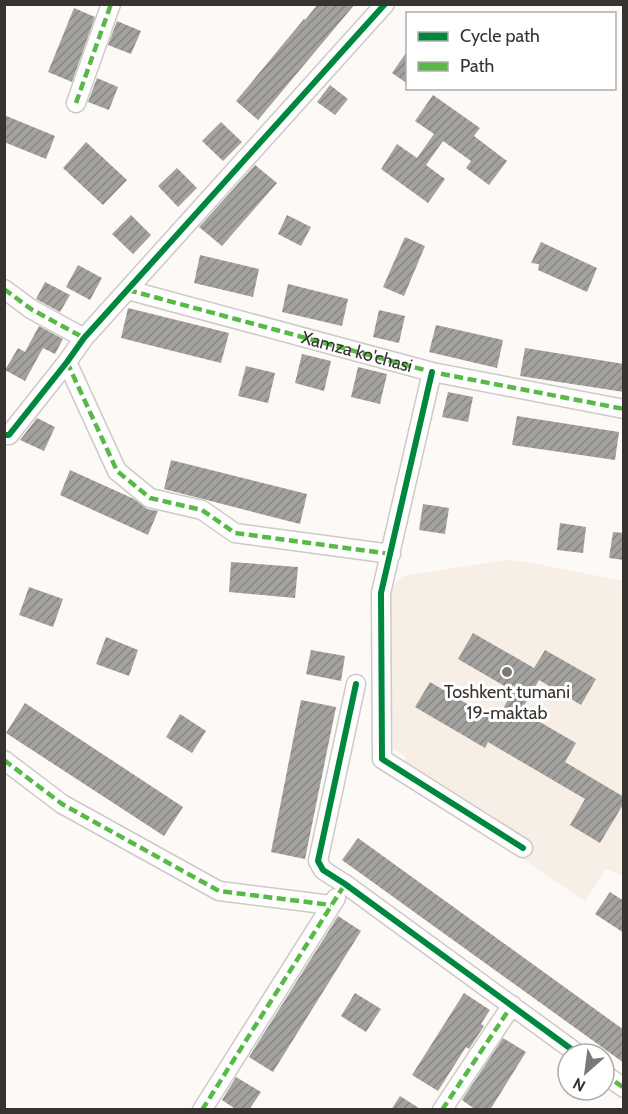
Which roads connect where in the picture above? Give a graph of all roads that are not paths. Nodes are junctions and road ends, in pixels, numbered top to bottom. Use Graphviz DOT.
graph roads {
  1 [pos="111,4"];
  2 [pos="385,4"];
  3 [pos="75,104"];
  4 [pos="4,289"];
  5 [pos="128,290"];
  6 [pos="84,338"];
  7 [pos="67,362"];
  8 [pos="432,372"];
  9 [pos="624,409"];
  10 [pos="4,435"];
  11 [pos="391,554"];
  12 [pos="356,684"];
  13 [pos="4,760"];
  14 [pos="523,848"];
  15 [pos="345,884"];
  16 [pos="331,905"];
  17 [pos="512,1005"];
  18 [pos="562,1042"];
  19 [pos="202,1110"];
  20 [pos="442,1110"];
  1 -- 3 [label="street"];
  2 -- 5 [label="street"];
  4 -- 6 [label="street"];
  5 -- 6 [label="street"];
  5 -- 8 [label="street, Xamza ko'chasi"];
  6 -- 7 [label="street"];
  7 -- 10 [label="street"];
  7 -- 11 [label="street"];
  8 -- 9 [label="street, Xamza ko'chasi"];
  8 -- 11 [label="street"];
  11 -- 14 [label="street"];
  12 -- 15 [label="street"];
  13 -- 16 [label="street"];
  15 -- 16 [label="street"];
  15 -- 17 [label="street"];
  16 -- 19 [label="street"];
  17 -- 18 [label="street"];
  17 -- 20 [label="street"];
}
